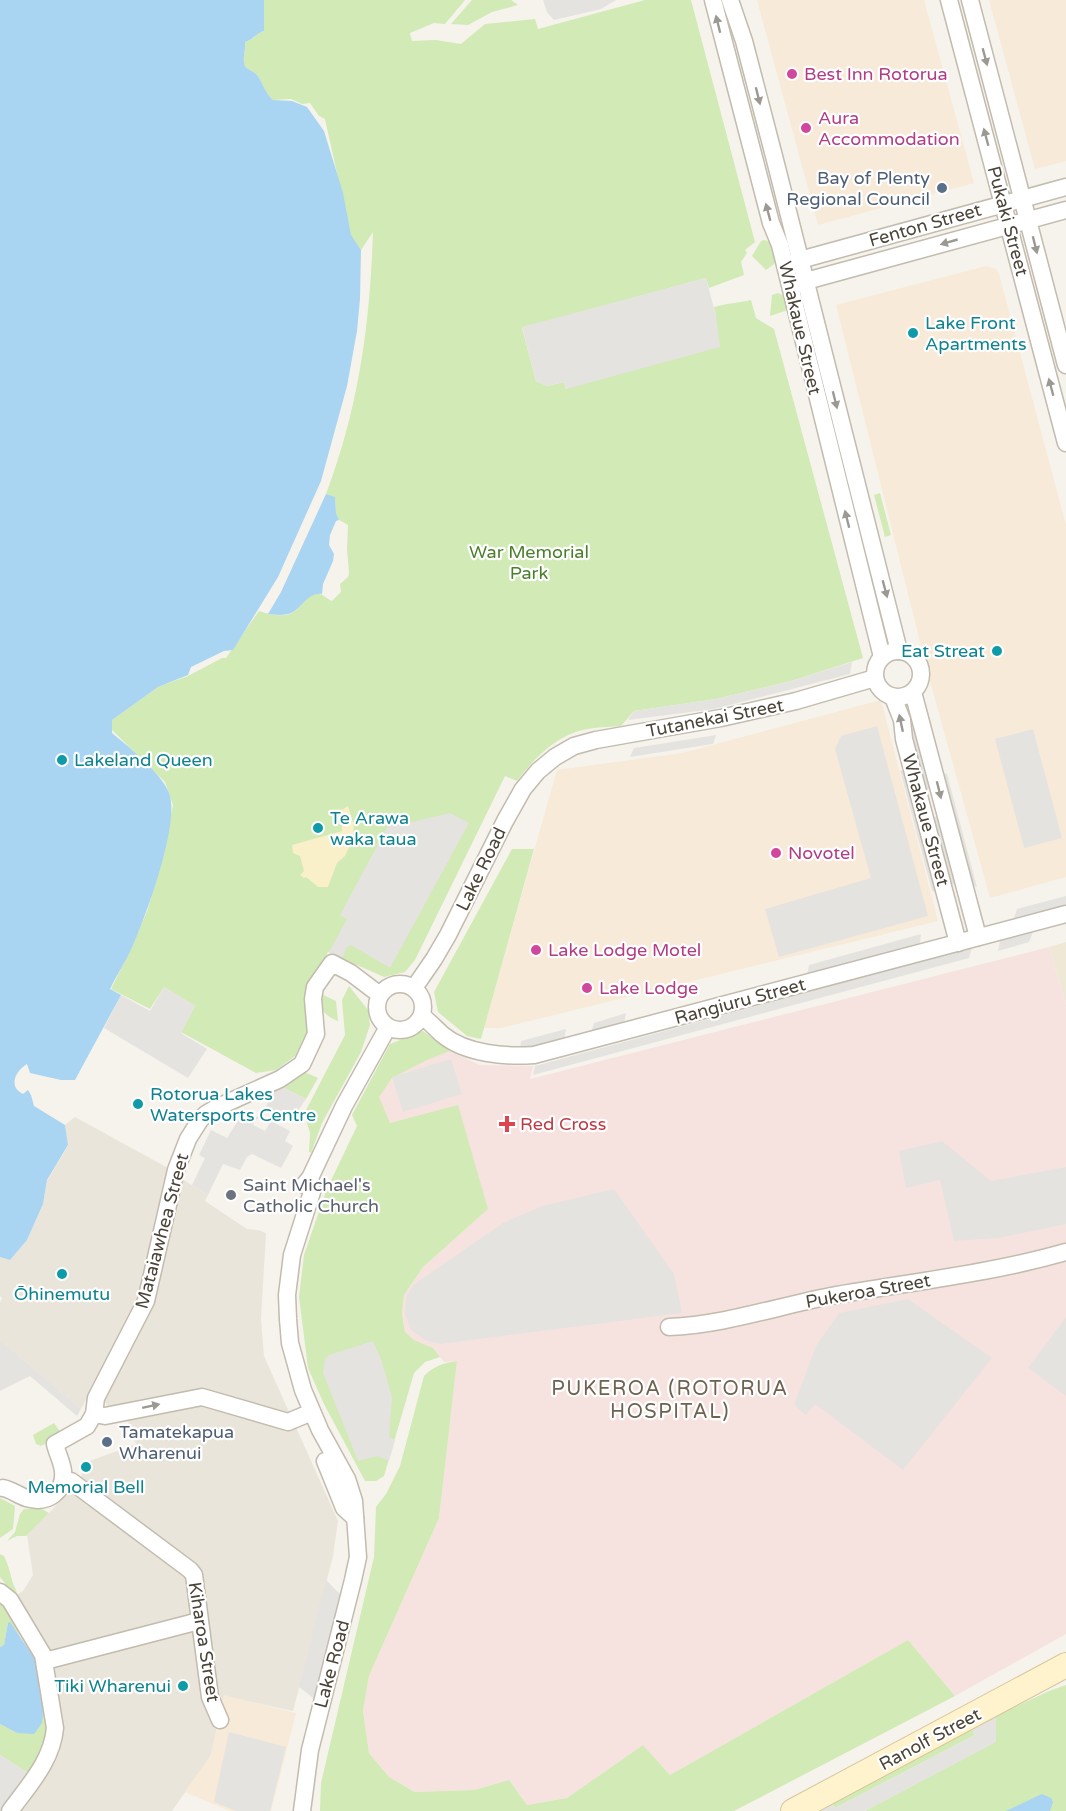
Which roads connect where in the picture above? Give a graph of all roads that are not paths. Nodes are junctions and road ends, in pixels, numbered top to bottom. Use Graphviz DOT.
graph roads {
  1 [pos="713,0"];
  2 [pos="730,0"];
  3 [pos="949,0"];
  4 [pos="970,0"];
  5 [pos="1066,187"];
  6 [pos="1023,198"];
  7 [pos="1004,204"];
  8 [pos="1066,210"];
  9 [pos="1029,220"];
  10 [pos="1009,226"];
  11 [pos="795,274"];
  12 [pos="1066,365"];
  13 [pos="1066,443"];
  14 [pos="899,651"];
  15 [pos="882,657"];
  16 [pos="875,678"];
  17 [pos="913,693"];
  18 [pos="893,697"];
  19 [pos="555,757"];
  20 [pos="1066,914"];
  21 [pos="978,937"];
  22 [pos="958,943"];
  23 [pos="414,988"];
  24 [pos="380,995"];
  25 [pos="422,1016"];
  26 [pos="388,1027"];
  27 [pos="1066,1252"];
  28 [pos="669,1327"];
  29 [pos="94,1414"];
  30 [pos="307,1415"];
  31 [pos="71,1480"];
  32 [pos="12,1492"];
  33 [pos="0,1585"];
  34 [pos="5,1596"];
  35 [pos="199,1621"];
  36 [pos="45,1661"];
  37 [pos="1066,1665"];
  38 [pos="220,1720"];
  39 [pos="10,1811"];
  40 [pos="302,1811"];
  41 [pos="793,1811"];
  11 -- 1 [label="street, Whakaue Street, one-way"];
  2 -- 11 [label="street, Whakaue Street, one-way"];
  7 -- 3 [label="street, Pukaki Street, one-way"];
  4 -- 6 [label="street, Pukaki Street, one-way"];
  5 -- 6 [label="street, Fenton Street"];
  6 -- 7 [label="street, Fenton Street"];
  6 -- 9 [label="street, Pukaki Street"];
  7 -- 10 [label="street, Pukaki Street"];
  7 -- 11 [label="street, Fenton Street"];
  8 -- 9 [label="street, Fenton Street"];
  9 -- 10 [label="street, Fenton Street"];
  9 -- 12 [label="street, Pukaki Street, one-way"];
  10 -- 11 [label="street, Fenton Street, one-way"];
  13 -- 10 [label="street, Pukaki Street, one-way"];
  11 -- 14 [label="street, Whakaue Street, one-way"];
  15 -- 11 [label="street, Whakaue Street, one-way"];
  14 -- 15 [label="street"];
  14 -- 17 [label="street"];
  15 -- 16 [label="street"];
  16 -- 18 [label="street"];
  16 -- 19 [label="street, Tutanekai Street"];
  17 -- 18 [label="street"];
  17 -- 21 [label="street, Whakaue Street, one-way"];
  22 -- 18 [label="street, Whakaue Street, one-way"];
  19 -- 23 [label="street, Lake Road"];
  20 -- 21 [label="street, Rangiuru Street"];
  21 -- 22 [label="street, Rangiuru Street"];
  22 -- 25 [label="street, Rangiuru Street"];
  23 -- 24 [label="street"];
  23 -- 25 [label="street"];
  24 -- 26 [label="street"];
  24 -- 29 [label="street, Mataiawhea Street"];
  25 -- 26 [label="street"];
  26 -- 30 [label="street, Lake Road"];
  27 -- 28 [label="street, Pukeroa Street"];
  29 -- 30 [label="street, one-way"];
  29 -- 32 [label="street"];
  30 -- 40 [label="street, Lake Road"];
  31 -- 35 [label="street, Kiharoa Street"];
  33 -- 34 [label="street"];
  34 -- 36 [label="street"];
  35 -- 36 [label="street"];
  35 -- 38 [label="street, Kiharoa Street"];
  36 -- 39 [label="street"];
  37 -- 41 [label="main road, Ranolf Street"];
}
